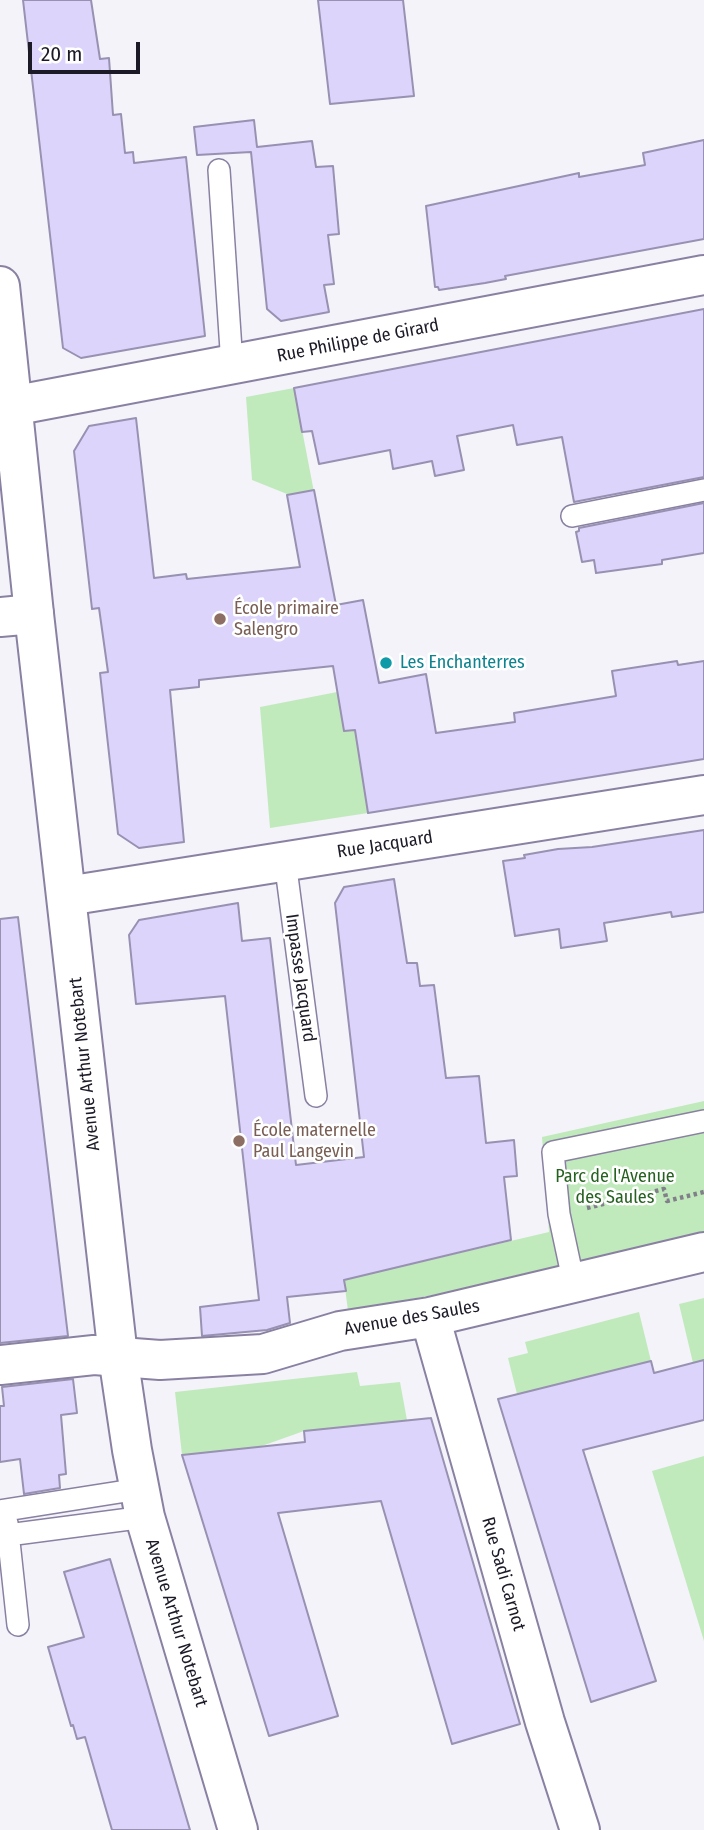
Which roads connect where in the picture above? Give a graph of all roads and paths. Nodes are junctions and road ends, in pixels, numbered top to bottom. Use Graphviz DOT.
graph roads {
  1 [pos="219,170"];
  2 [pos="704,275"];
  3 [pos="0,286"];
  4 [pos="232,365"];
  5 [pos="12,407"];
  6 [pos="704,490"];
  7 [pos="572,516"];
  8 [pos="17,616"];
  9 [pos="704,795"];
  10 [pos="285,861"];
  11 [pos="67,895"];
  12 [pos="316,1096"];
  13 [pos="704,1121"];
  14 [pos="704,1192"];
  15 [pos="559,1214"];
  16 [pos="704,1252"];
  17 [pos="574,1284"];
  18 [pos="430,1317"];
  19 [pos="118,1356"];
  20 [pos="0,1366"];
  21 [pos="142,1503"];
  22 [pos="3,1510"];
  23 [pos="8,1535"];
  24 [pos="18,1625"];
  25 [pos="238,1830"];
  26 [pos="580,1830"];
  1 -- 4 [label="lane"];
  2 -- 4 [label="street, Rue Philippe de Girard"];
  3 -- 5 [label="street, Avenue Arthur Notebart"];
  4 -- 5 [label="street, Rue Philippe de Girard"];
  5 -- 8 [label="street, Avenue Arthur Notebart"];
  6 -- 7 [label="lane"];
  8 -- 11 [label="street, Avenue Arthur Notebart"];
  9 -- 10 [label="street, Rue Jacquard"];
  10 -- 11 [label="street, Rue Jacquard"];
  10 -- 12 [label="lane, Impasse Jacquard"];
  11 -- 19 [label="street, Avenue Arthur Notebart"];
  13 -- 15 [label="lane"];
  14 -- 15 [label="path"];
  15 -- 17 [label="lane"];
  16 -- 17 [label="street, Avenue des Saules"];
  17 -- 18 [label="street, Avenue des Saules"];
  18 -- 19 [label="street, Avenue des Saules"];
  18 -- 26 [label="street, Rue Sadi Carnot"];
  19 -- 20 [label="street, Avenue des Saules"];
  19 -- 21 [label="street, Avenue Arthur Notebart"];
  21 -- 22 [label="lane"];
  21 -- 23 [label="lane"];
  21 -- 25 [label="street, Avenue Arthur Notebart"];
  22 -- 23 [label="lane"];
  23 -- 24 [label="lane"];
}
